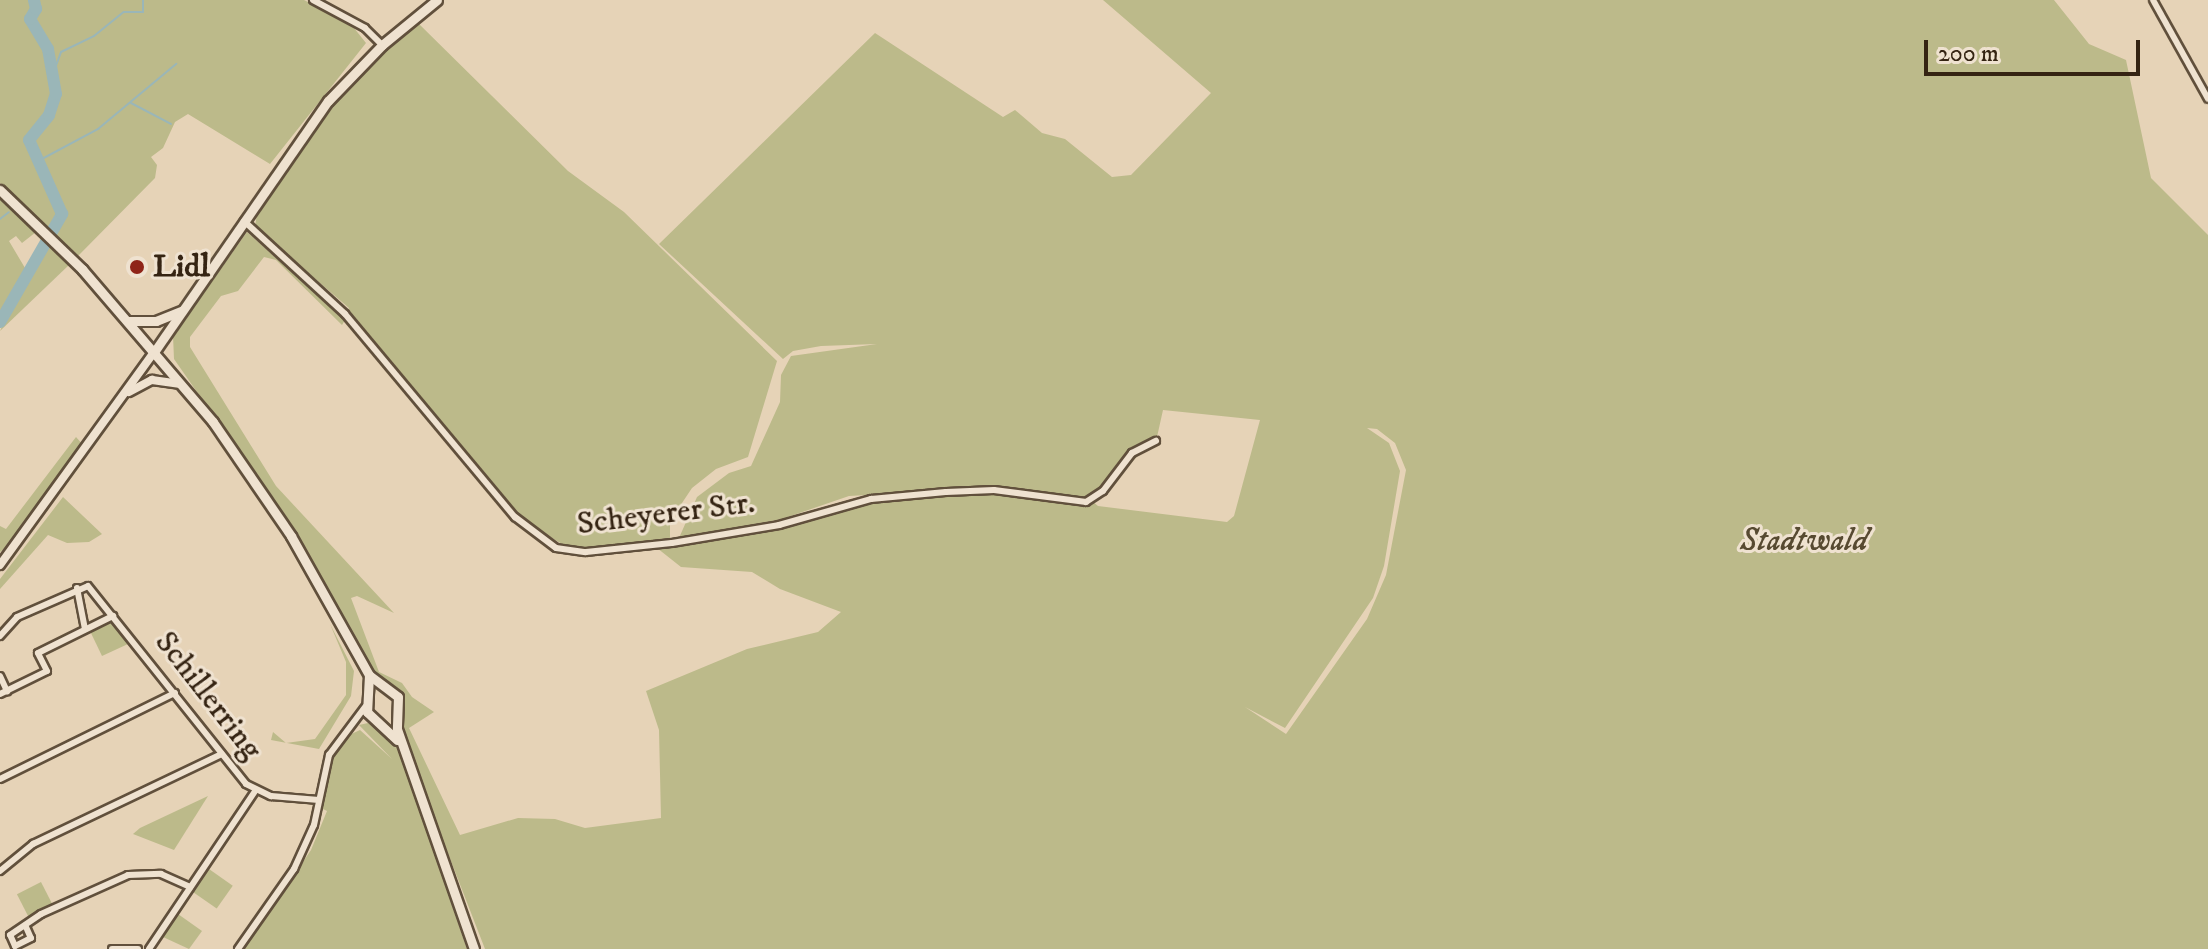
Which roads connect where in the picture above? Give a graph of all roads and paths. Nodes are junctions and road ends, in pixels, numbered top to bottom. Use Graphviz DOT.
graph roads {
  1 [pos="313,0"];
  2 [pos="437,0"];
  3 [pos="2153,0"];
  4 [pos="382,45"];
  5 [pos="2208,99"];
  6 [pos="0,190"];
  7 [pos="244,221"];
  8 [pos="182,311"];
  9 [pos="127,321"];
  10 [pos="154,352"];
  11 [pos="184,387"];
  12 [pos="125,395"];
  13 [pos="1156,441"];
  14 [pos="0,565"];
  15 [pos="77,588"];
  16 [pos="113,616"];
  17 [pos="85,629"];
  18 [pos="0,636"];
  19 [pos="369,675"];
  20 [pos="0,676"];
  21 [pos="386,688"];
  22 [pos="3,693"];
  23 [pos="175,693"];
  24 [pos="368,696"];
  25 [pos="365,707"];
  26 [pos="396,716"];
  27 [pos="376,720"];
  28 [pos="352,723"];
  29 [pos="404,749"];
  30 [pos="222,754"];
  31 [pos="0,779"];
  32 [pos="256,790"];
  33 [pos="319,800"];
  34 [pos="0,871"];
  35 [pos="190,887"];
  36 [pos="26,927"];
  37 [pos="112,949"];
  38 [pos="138,949"];
  39 [pos="149,949"];
  40 [pos="238,949"];
  41 [pos="474,949"];
  1 -- 4 [label="street"];
  2 -- 4 [label="main road"];
  3 -- 5 [label="street"];
  4 -- 7 [label="main road"];
  6 -- 9 [label="main road"];
  7 -- 8 [label="main road"];
  7 -- 13 [label="street, Scheyerer Str."];
  8 -- 9 [label="main road"];
  8 -- 10 [label="main road"];
  9 -- 10 [label="main road"];
  10 -- 11 [label="main road"];
  10 -- 12 [label="street"];
  11 -- 12 [label="street"];
  11 -- 19 [label="main road"];
  12 -- 14 [label="street"];
  15 -- 16 [label="street, Schillerring"];
  15 -- 17 [label="street"];
  15 -- 18 [label="street"];
  16 -- 17 [label="street, Schillerring"];
  16 -- 23 [label="street, Schillerring"];
  17 -- 22 [label="street, Schillerring"];
  19 -- 21 [label="main road"];
  19 -- 24 [label="main road"];
  20 -- 22 [label="street"];
  21 -- 24 [label="main road"];
  21 -- 26 [label="main road"];
  23 -- 30 [label="street, Schillerring"];
  23 -- 31 [label="street"];
  24 -- 25 [label="main road"];
  25 -- 27 [label="main road"];
  25 -- 28 [label="street"];
  26 -- 27 [label="main road"];
  26 -- 29 [label="main road"];
  27 -- 28 [label="street"];
  27 -- 29 [label="main road"];
  28 -- 33 [label="street"];
  29 -- 41 [label="main road"];
  30 -- 32 [label="street, Schillerring"];
  30 -- 34 [label="street"];
  32 -- 33 [label="street, Schillerring"];
  32 -- 35 [label="street"];
  33 -- 40 [label="street"];
  35 -- 36 [label="street"];
  35 -- 39 [label="street"];
  37 -- 38 [label="street"];
}
